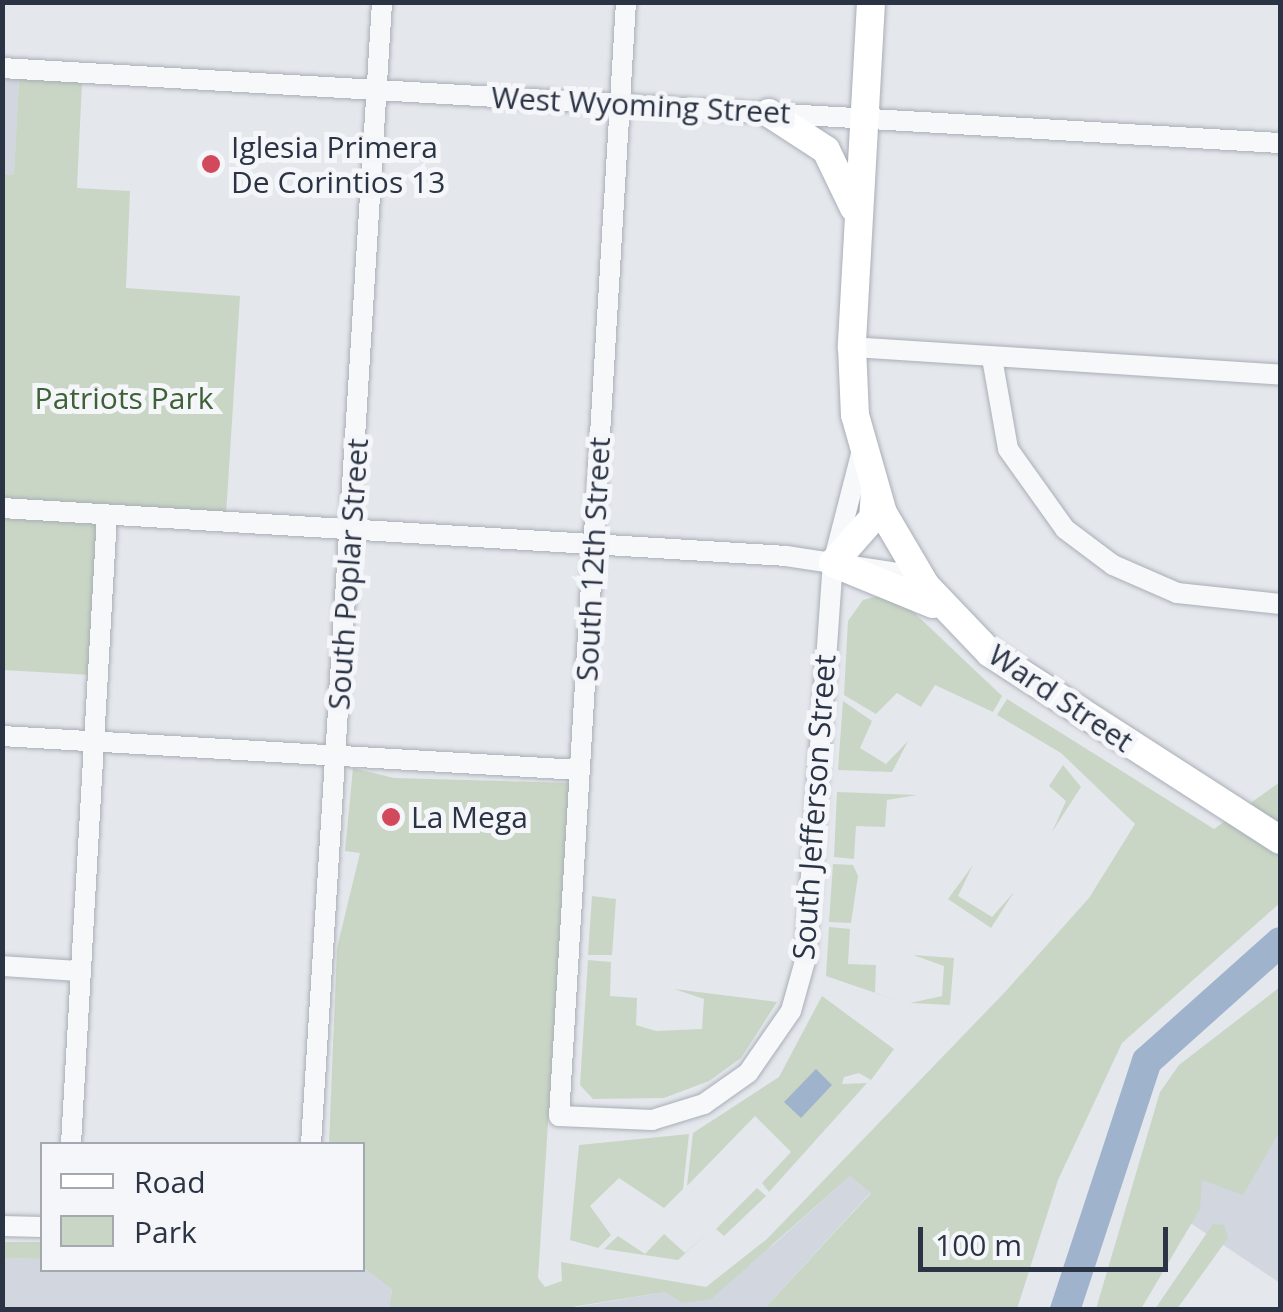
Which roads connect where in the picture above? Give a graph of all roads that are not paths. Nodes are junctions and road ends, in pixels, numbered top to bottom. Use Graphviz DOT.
graph roads {
  1 [pos="382,2"];
  2 [pos="626,2"];
  3 [pos="870,2"];
  4 [pos="2,68"];
  5 [pos="376,90"];
  6 [pos="620,104"];
  7 [pos="769,112"];
  8 [pos="865,118"];
  9 [pos="1280,142"];
  10 [pos="859,224"];
  11 [pos="852,347"];
  12 [pos="992,358"];
  13 [pos="1280,375"];
  14 [pos="861,444"];
  15 [pos="879,501"];
  16 [pos="2,508"];
  17 [pos="107,515"];
  18 [pos="352,530"];
  19 [pos="593,544"];
  20 [pos="833,564"];
  21 [pos="919,576"];
  22 [pos="1280,604"];
  23 [pos="955,622"];
  24 [pos="2,736"];
  25 [pos="93,741"];
  26 [pos="336,756"];
  27 [pos="580,770"];
  28 [pos="1280,840"];
  29 [pos="2,966"];
  30 [pos="80,971"];
  31 [pos="559,1116"];
  32 [pos="71,1142"];
  33 [pos="311,1142"];
  34 [pos="2,1226"];
  35 [pos="40,1227"];
  1 -- 5 [label="street, South Poplar Street"];
  2 -- 6 [label="street, South 12th Street"];
  3 -- 8 [label="main road"];
  4 -- 5 [label="street, West Wyoming Street"];
  5 -- 6 [label="street, West Wyoming Street"];
  5 -- 18 [label="street, South Poplar Street"];
  6 -- 7 [label="street, West Wyoming Street"];
  6 -- 19 [label="street, South 12th Street"];
  7 -- 8 [label="street, West Wyoming Street"];
  7 -- 10 [label="main road"];
  8 -- 9 [label="street, West Wyoming Street"];
  8 -- 10 [label="main road"];
  10 -- 11 [label="main road"];
  11 -- 12 [label="street"];
  11 -- 14 [label="main road"];
  12 -- 13 [label="street"];
  12 -- 22 [label="street"];
  14 -- 15 [label="main road"];
  14 -- 20 [label="street, South Jefferson Street"];
  15 -- 20 [label="main road"];
  15 -- 21 [label="main road, Ward Street"];
  16 -- 17 [label="street"];
  17 -- 18 [label="street"];
  17 -- 25 [label="street"];
  18 -- 19 [label="street"];
  18 -- 26 [label="street, South Poplar Street"];
  19 -- 20 [label="street"];
  19 -- 27 [label="street, South 12th Street"];
  20 -- 21 [label="street"];
  20 -- 23 [label="main road"];
  20 -- 31 [label="street, South Jefferson Street"];
  21 -- 23 [label="main road, Ward Street"];
  23 -- 28 [label="main road, Ward Street"];
  24 -- 25 [label="street"];
  25 -- 26 [label="street"];
  25 -- 30 [label="street"];
  26 -- 27 [label="street"];
  26 -- 33 [label="street, South Poplar Street"];
  27 -- 31 [label="street, South 12th Street"];
  29 -- 30 [label="street"];
  30 -- 32 [label="street"];
  34 -- 35 [label="street"];
}
